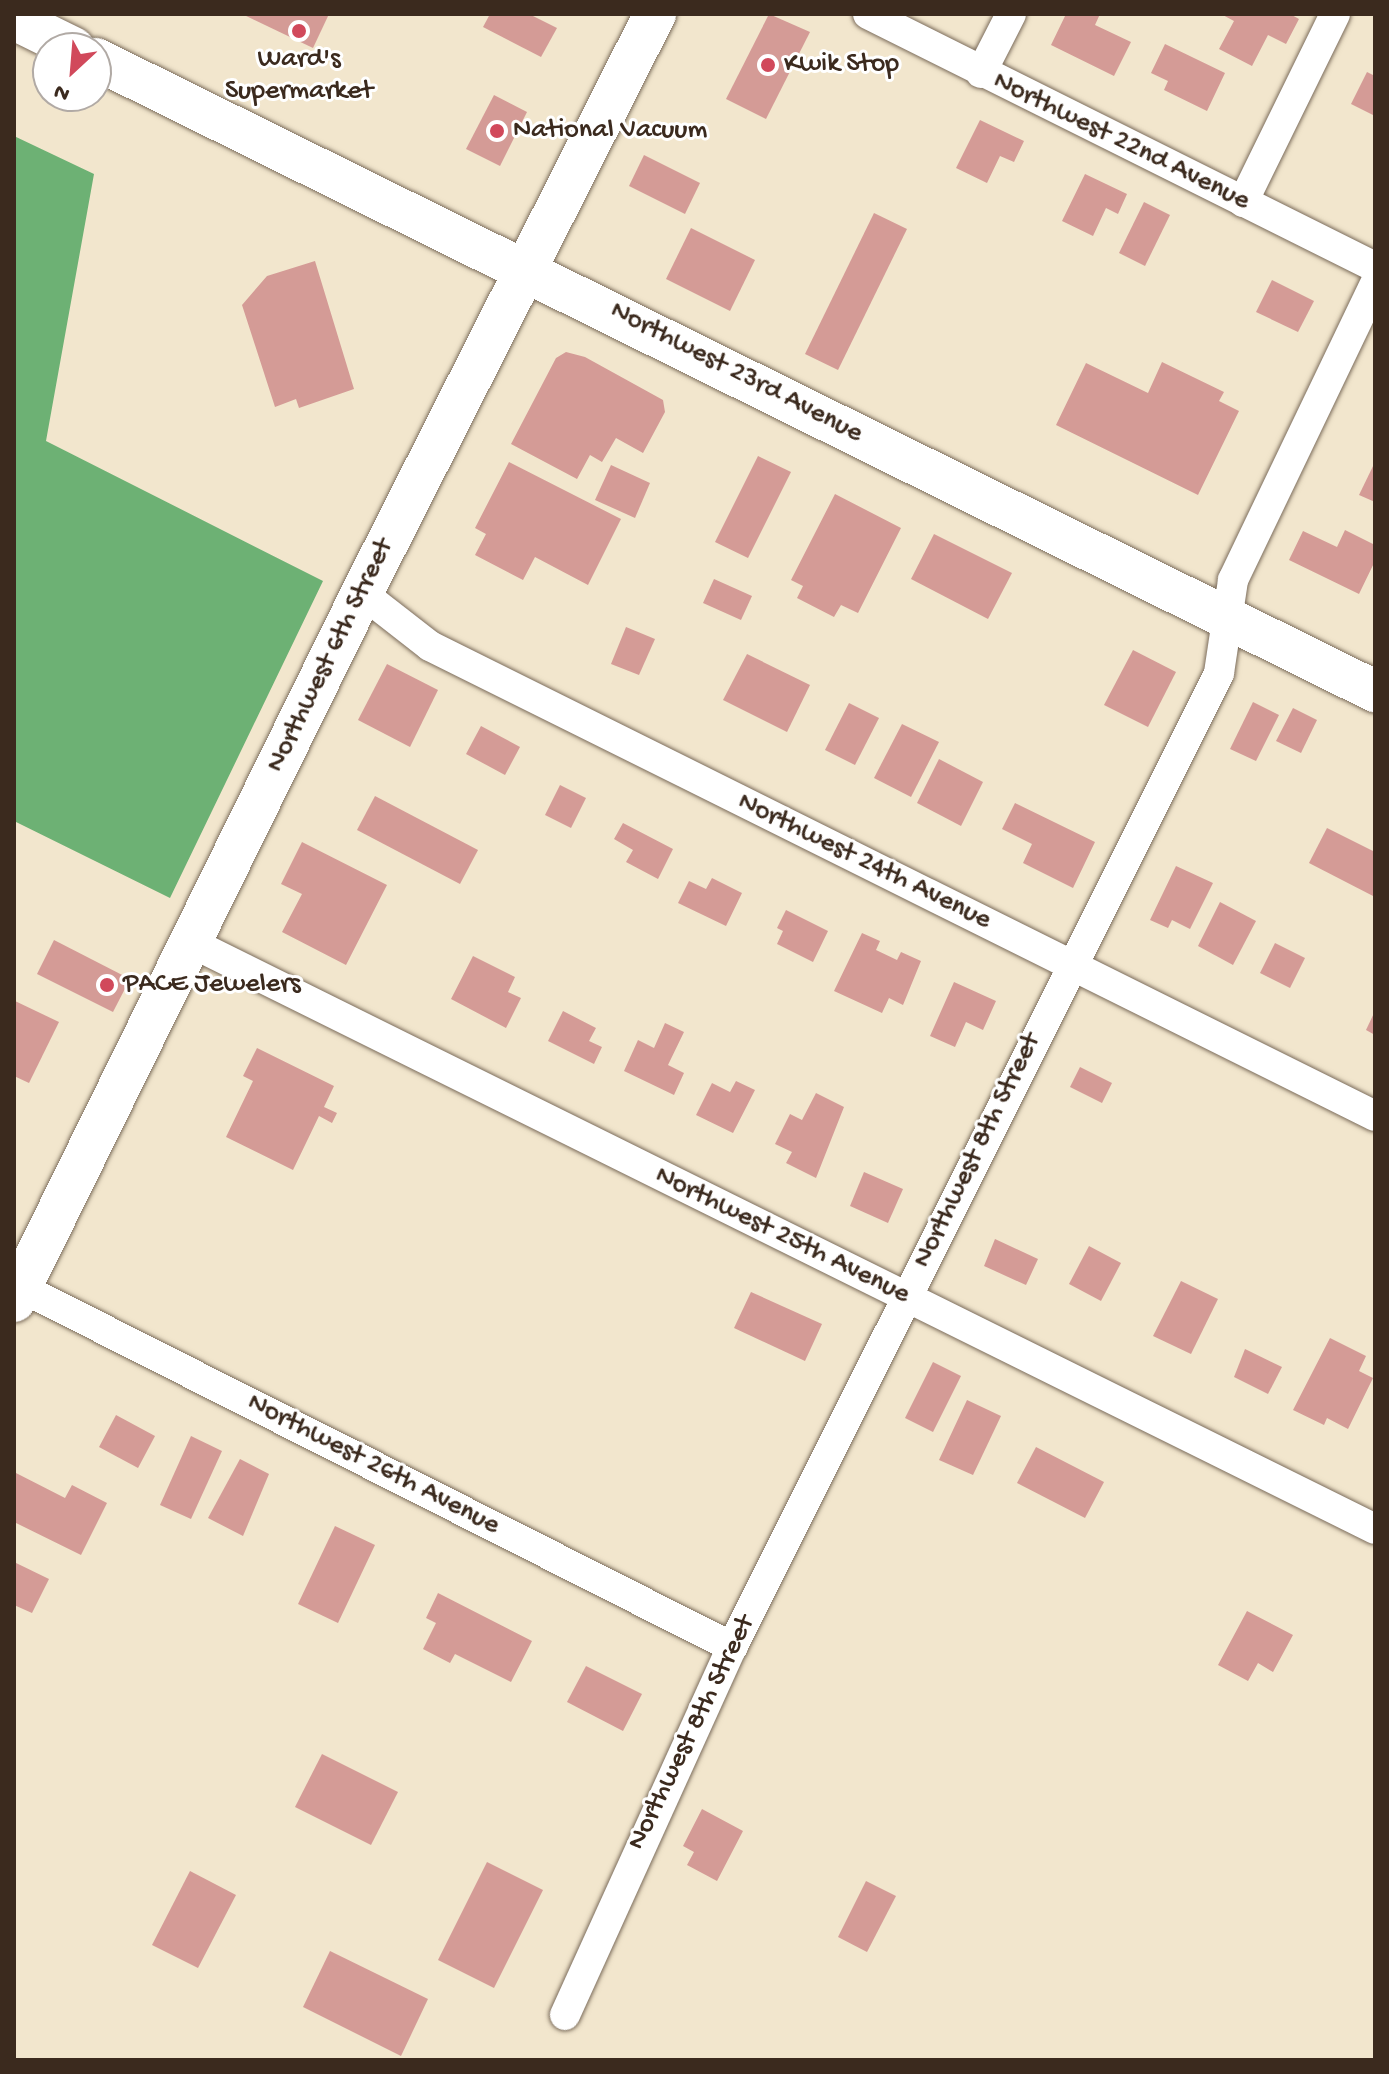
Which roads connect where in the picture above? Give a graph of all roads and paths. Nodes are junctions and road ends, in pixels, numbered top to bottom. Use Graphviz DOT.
graph roads {
  1 [pos="655,14"];
  2 [pos="868,14"];
  3 [pos="1011,14"];
  4 [pos="1335,14"];
  5 [pos="14,19"];
  6 [pos="40,32"];
  7 [pos="112,67"];
  8 [pos="981,73"];
  9 [pos="1243,202"];
  10 [pos="1375,267"];
  11 [pos="526,269"];
  12 [pos="1375,284"];
  13 [pos="362,593"];
  14 [pos="1227,618"];
  15 [pos="1375,690"];
  16 [pos="190,942"];
  17 [pos="1069,964"];
  18 [pos="1375,1116"];
  19 [pos="16,1291"];
  20 [pos="906,1297"];
  21 [pos="1375,1529"];
  22 [pos="732,1647"];
  23 [pos="565,2015"];
  1 -- 11 [label="main road, Northwest 6th Street"];
  2 -- 8 [label="street, Northwest 22nd Avenue"];
  3 -- 8 [label="street"];
  4 -- 9 [label="street"];
  5 -- 6 [label="main road"];
  7 -- 11 [label="main road, Northwest 23rd Avenue"];
  8 -- 9 [label="street, Northwest 22nd Avenue"];
  9 -- 10 [label="street, Northwest 22nd Avenue"];
  11 -- 13 [label="main road, Northwest 6th Street"];
  11 -- 14 [label="main road, Northwest 23rd Avenue"];
  12 -- 14 [label="street, Northwest 8th Street"];
  13 -- 16 [label="main road, Northwest 6th Street"];
  13 -- 17 [label="street, Northwest 24th Avenue"];
  14 -- 15 [label="main road, Northwest 23rd Avenue"];
  14 -- 17 [label="street, Northwest 8th Street"];
  16 -- 19 [label="main road, Northwest 6th Street"];
  16 -- 20 [label="street, Northwest 25th Avenue"];
  17 -- 18 [label="street, Northwest 24th Avenue"];
  17 -- 20 [label="street, Northwest 8th Street"];
  19 -- 22 [label="street, Northwest 26th Avenue"];
  20 -- 21 [label="street, Northwest 25th Avenue"];
  20 -- 22 [label="street, Northwest 8th Street"];
  22 -- 23 [label="street, Northwest 8th Street"];
}
